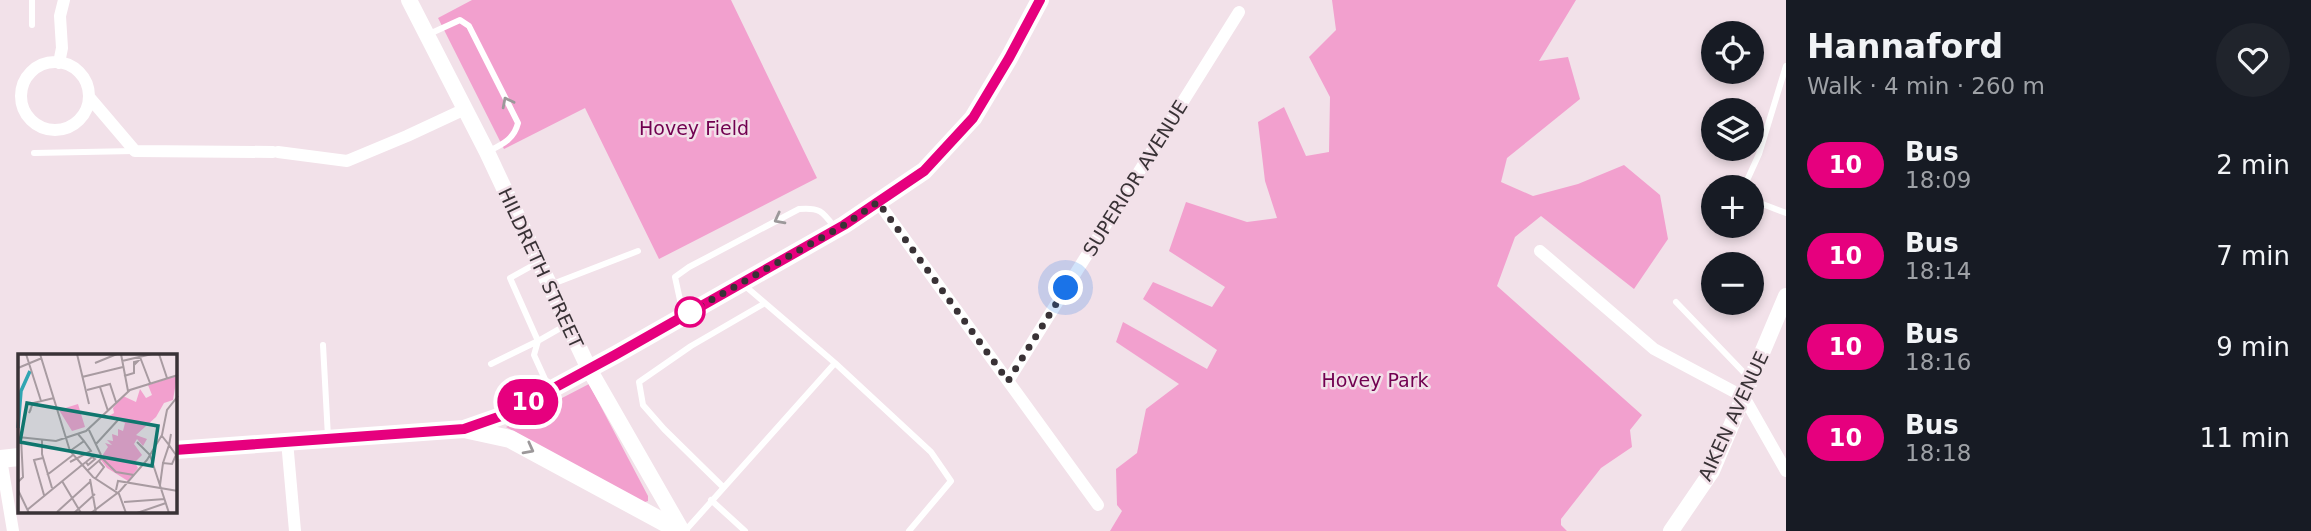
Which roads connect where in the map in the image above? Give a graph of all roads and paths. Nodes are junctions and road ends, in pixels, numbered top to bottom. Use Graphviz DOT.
graph roads {
  1 [pos="32,0"];
  2 [pos="64,0"];
  3 [pos="409,0"];
  4 [pos="1040,0"];
  5 [pos="1239,12"];
  6 [pos="32,25"];
  7 [pos="427,35"];
  8 [pos="59,62"];
  9 [pos="1786,66"];
  10 [pos="89,97"];
  11 [pos="465,108"];
  12 [pos="135,151"];
  13 [pos="487,152"];
  14 [pos="34,153"];
  15 [pos="1749,175"];
  16 [pos="878,202"];
  17 [pos="1764,205"];
  18 [pos="1786,213"];
  19 [pos="836,229"];
  20 [pos="638,251"];
  21 [pos="1540,251"];
  22 [pos="537,263"];
  23 [pos="742,283"];
  24 [pos="548,286"];
  25 [pos="1786,296"];
  26 [pos="1676,302"];
  27 [pos="765,303"];
  28 [pos="683,315"];
  29 [pos="568,325"];
  30 [pos="538,341"];
  31 [pos="323,345"];
  32 [pos="835,363"];
  33 [pos="491,364"];
  34 [pos="589,369"];
  35 [pos="1751,380"];
  36 [pos="1008,381"];
  37 [pos="550,390"];
  38 [pos="1744,397"];
  39 [pos="464,429"];
  40 [pos="328,439"];
  41 [pos="287,442"];
  42 [pos="177,450"];
  43 [pos="7,459"];
  44 [pos="1786,471"];
  45 [pos="723,487"];
  46 [pos="711,500"];
  47 [pos="1098,505"];
  48 [pos="13,531"];
  49 [pos="295,531"];
  50 [pos="683,531"];
  51 [pos="745,531"];
  52 [pos="909,531"];
  53 [pos="1671,531"];
  1 -- 6 [label="lane"];
  2 -- 8 [label="street"];
  3 -- 7 [label="street, HILDRETH STREET"];
  4 -- 16 [label="main road"];
  5 -- 36 [label="street, SUPERIOR AVENUE"];
  7 -- 11 [label="street, HILDRETH STREET"];
  13 -- 7 [label="lane, one-way"];
  8 -- 10 [label="street"];
  8 -- 10 [label="street"];
  9 -- 15 [label="lane"];
  10 -- 12 [label="street"];
  11 -- 12 [label="street"];
  11 -- 13 [label="street, HILDRETH STREET"];
  12 -- 14 [label="lane"];
  13 -- 22 [label="street, HILDRETH STREET"];
  16 -- 19 [label="main road"];
  16 -- 36 [label="street"];
  17 -- 18 [label="lane"];
  19 -- 23 [label="main road"];
  19 -- 28 [label="lane, one-way"];
  20 -- 24 [label="lane"];
  21 -- 38 [label="street"];
  22 -- 24 [label="street, HILDRETH STREET"];
  22 -- 30 [label="lane"];
  23 -- 27 [label="lane"];
  23 -- 28 [label="main road"];
  24 -- 29 [label="street, HILDRETH STREET"];
  25 -- 35 [label="street, AIKEN AVENUE"];
  26 -- 35 [label="lane"];
  27 -- 32 [label="lane"];
  27 -- 45 [label="lane"];
  28 -- 34 [label="main road"];
  29 -- 30 [label="lane"];
  29 -- 34 [label="street, HILDRETH STREET"];
  30 -- 33 [label="lane"];
  30 -- 37 [label="lane"];
  31 -- 40 [label="lane"];
  32 -- 45 [label="lane"];
  32 -- 52 [label="lane"];
  34 -- 37 [label="main road"];
  34 -- 50 [label="street, HILDRETH STREET"];
  35 -- 38 [label="street, AIKEN AVENUE"];
  36 -- 47 [label="street"];
  37 -- 39 [label="main road"];
  38 -- 44 [label="street"];
  38 -- 53 [label="street, AIKEN AVENUE"];
  39 -- 40 [label="main road"];
  39 -- 50 [label="main road, one-way"];
  40 -- 41 [label="main road"];
  41 -- 42 [label="main road"];
  41 -- 49 [label="street"];
  43 -- 48 [label="street"];
  45 -- 46 [label="lane"];
  46 -- 50 [label="lane"];
  46 -- 51 [label="lane"];
}
